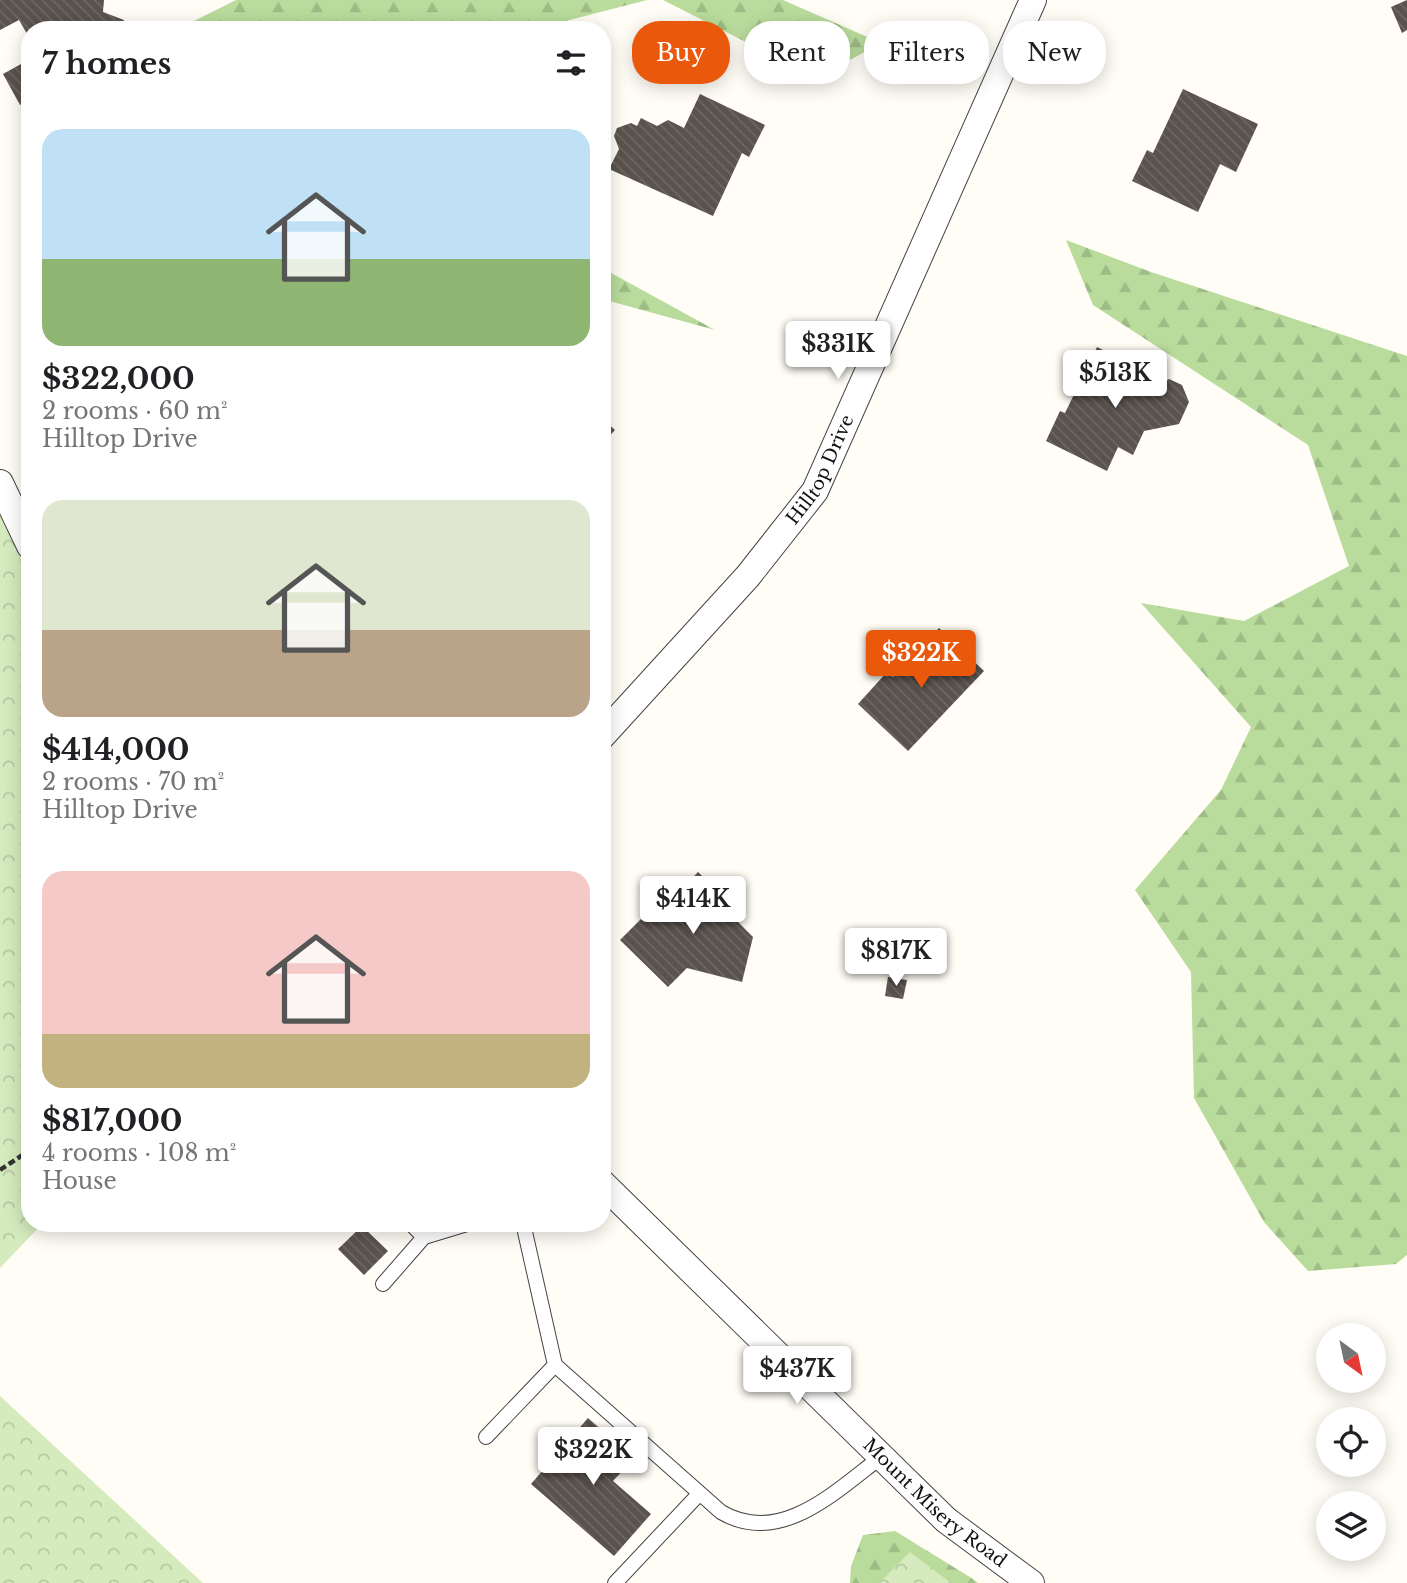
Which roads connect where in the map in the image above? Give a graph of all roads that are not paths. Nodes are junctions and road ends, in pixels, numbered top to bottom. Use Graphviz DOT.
graph roads {
  1 [pos="1033,0"];
  2 [pos="0,483"];
  3 [pos="21,526"];
  4 [pos="611,726"];
  5 [pos="611,1192"];
  6 [pos="419,1232"];
  7 [pos="440,1232"];
  8 [pos="525,1232"];
  9 [pos="424,1237"];
  10 [pos="383,1284"];
  11 [pos="555,1365"];
  12 [pos="486,1437"];
  13 [pos="881,1457"];
  14 [pos="699,1494"];
  15 [pos="615,1583"];
  16 [pos="1031,1583"];
  1 -- 4 [label="street, Hilltop Drive"];
  2 -- 3 [label="street"];
  5 -- 13 [label="street, Mount Misery Road"];
  6 -- 9 [label="lane"];
  7 -- 9 [label="lane"];
  8 -- 11 [label="lane"];
  9 -- 10 [label="lane"];
  11 -- 12 [label="lane"];
  11 -- 14 [label="lane"];
  13 -- 14 [label="lane"];
  13 -- 16 [label="street, Mount Misery Road"];
  14 -- 15 [label="lane"];
}
